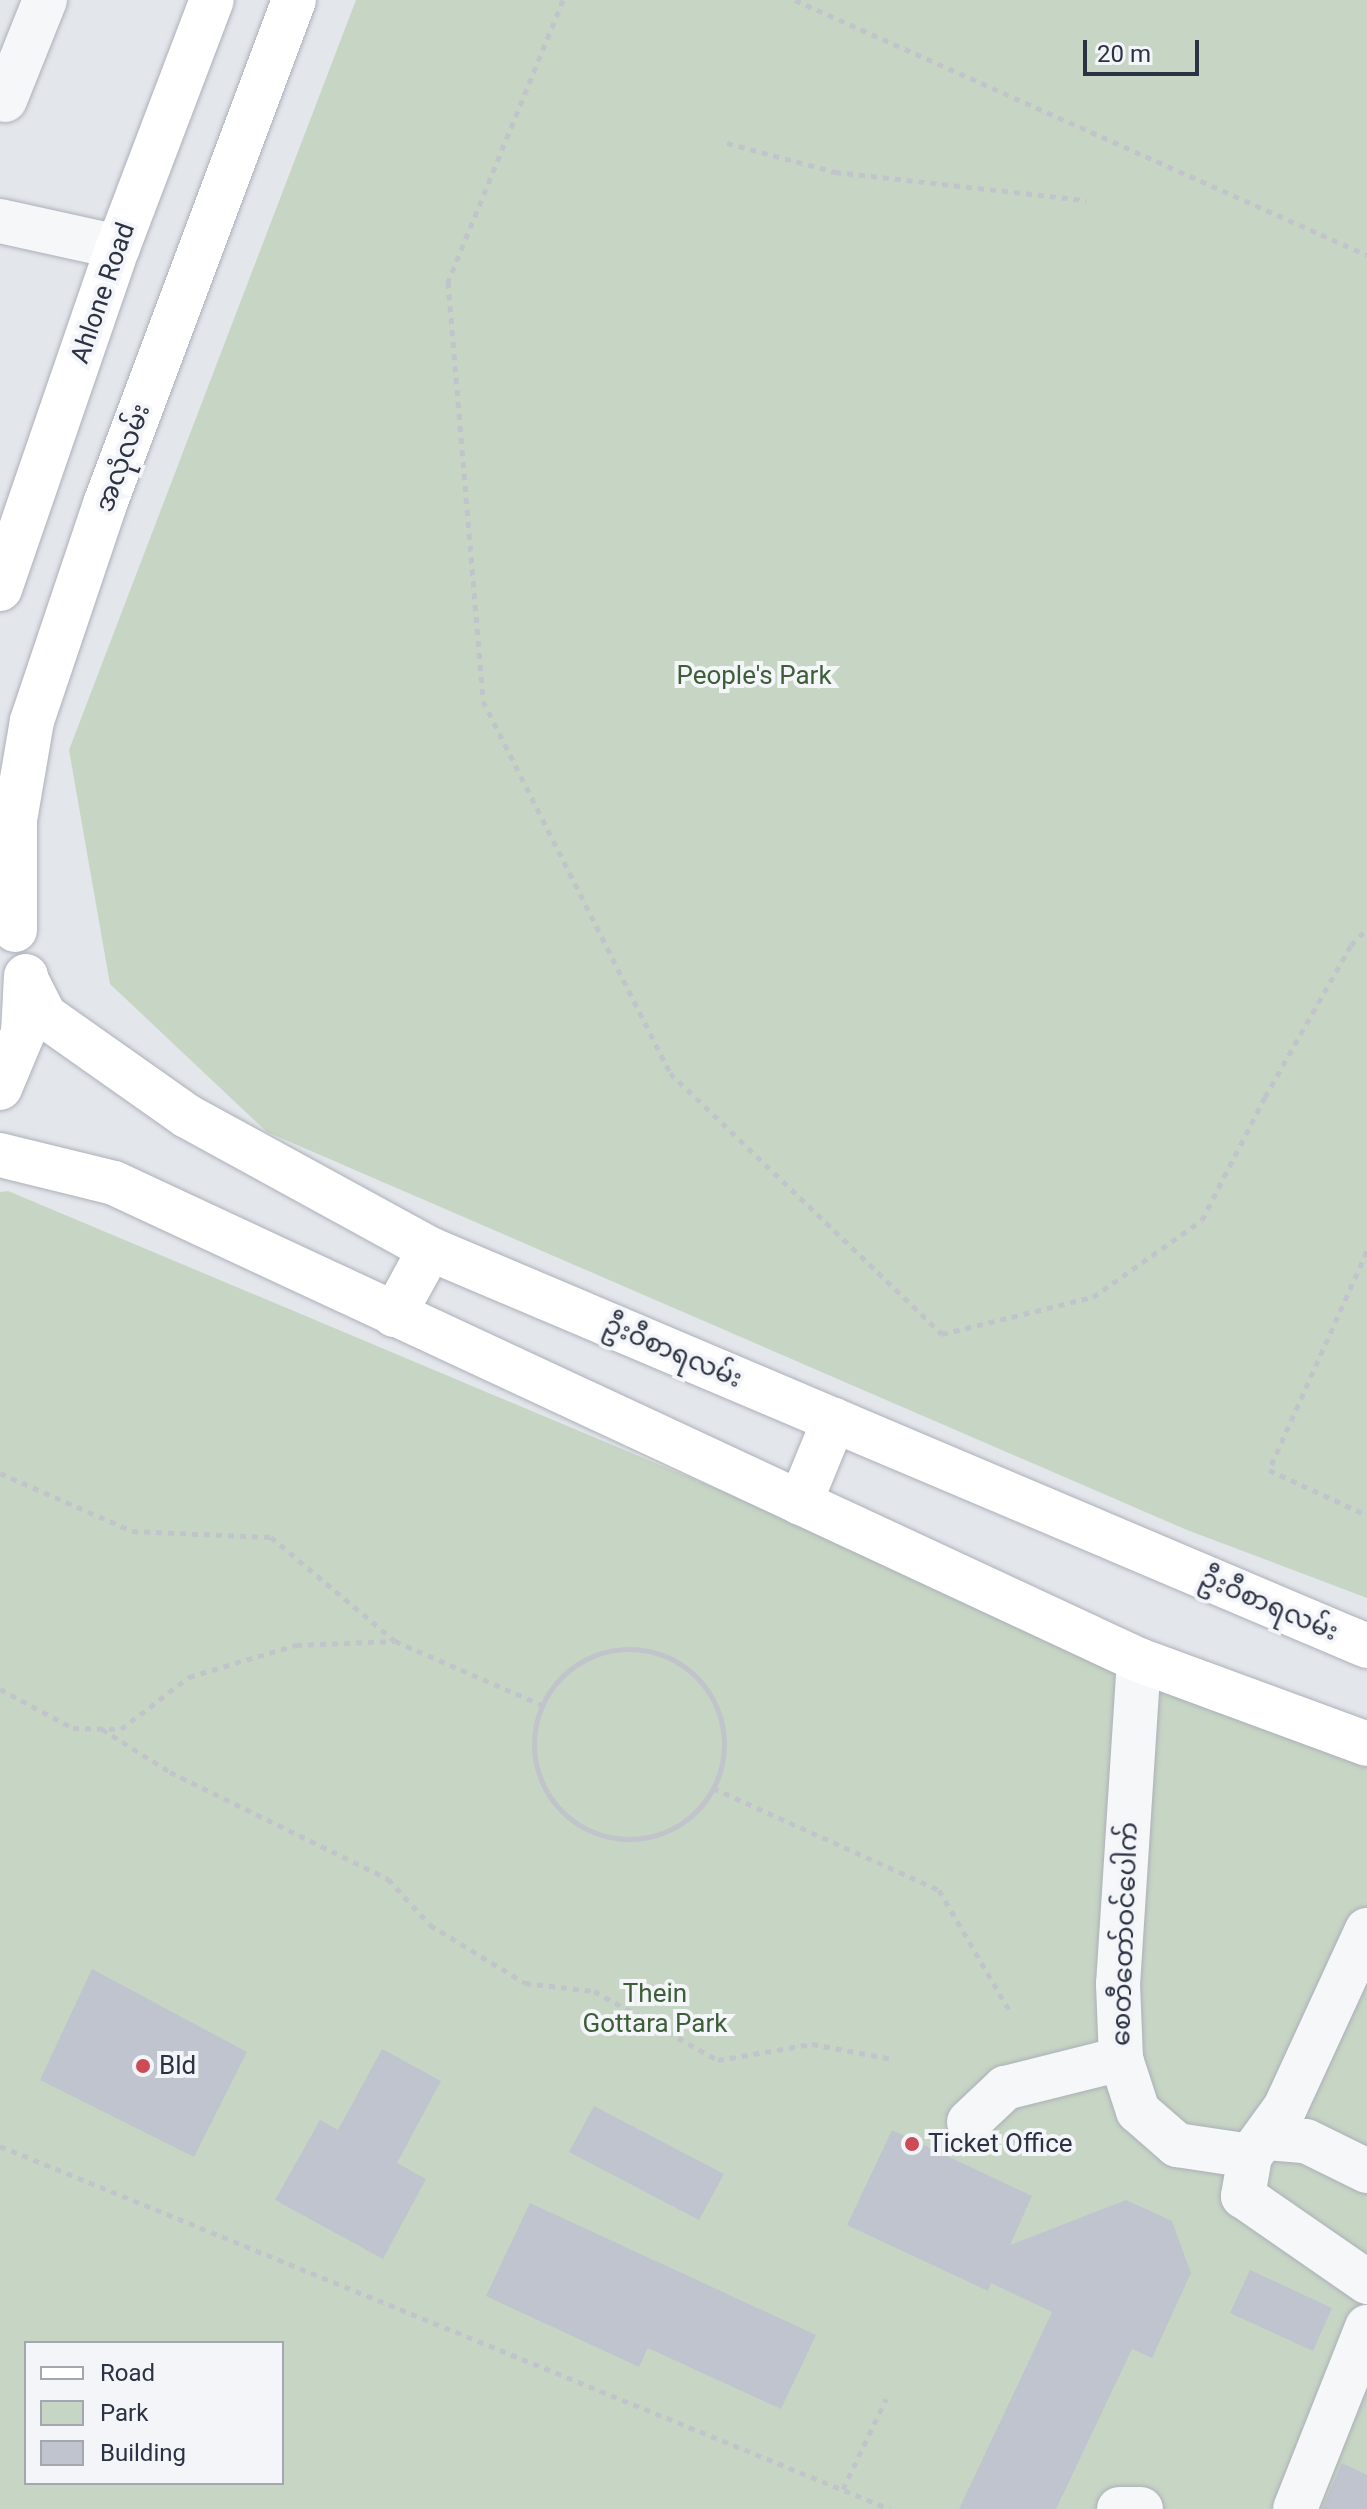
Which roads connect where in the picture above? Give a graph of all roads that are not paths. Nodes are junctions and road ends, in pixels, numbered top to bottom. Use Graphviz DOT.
graph roads {
  1 [pos="45,0"];
  2 [pos="212,0"];
  3 [pos="294,0"];
  4 [pos="5,100"];
  5 [pos="0,221"];
  6 [pos="118,247"];
  7 [pos="10,536"];
  8 [pos="0,589"];
  9 [pos="7,920"];
  10 [pos="27,981"];
  11 [pos="0,1088"];
  12 [pos="0,1155"];
  13 [pos="430,1249"];
  14 [pos="394,1315"];
  15 [pos="834,1420"];
  16 [pos="800,1503"];
  17 [pos="1367,1646"];
  18 [pos="1139,1660"];
  19 [pos="1367,1744"];
  20 [pos="1367,1930"];
  21 [pos="1121,2059"];
  22 [pos="969,2122"];
  23 [pos="1259,2147"];
  24 [pos="1367,2171"];
  25 [pos="1367,2282"];
  26 [pos="1367,2327"];
  27 [pos="1119,2509"];
  28 [pos="1141,2509"];
  29 [pos="1295,2509"];
  1 -- 4 [label="street"];
  2 -- 6 [label="main road, Ahlone Road"];
  3 -- 9 [label="main road, အလုံလမ်း"];
  5 -- 6 [label="street"];
  6 -- 7 [label="main road, Ahlone Road"];
  7 -- 8 [label="main road, Ahlone Road"];
  9 -- 10 [label="main road, အလုံလမ်း"];
  10 -- 11 [label="main road"];
  10 -- 13 [label="main road, ဦးဝီစာရလမ်း"];
  12 -- 14 [label="main road"];
  13 -- 14 [label="main road"];
  13 -- 15 [label="main road, ဦးဝီစာရလမ်း"];
  14 -- 16 [label="main road"];
  15 -- 16 [label="main road"];
  15 -- 17 [label="main road, ဦးဝီစာရလမ်း"];
  16 -- 18 [label="main road"];
  18 -- 19 [label="main road"];
  18 -- 21 [label="street, စေတီတော်ဝင်ပေါက်"];
  20 -- 23 [label="street"];
  21 -- 22 [label="street"];
  21 -- 23 [label="street, စေတီတော်ဝင်ပေါက်"];
  23 -- 24 [label="street, စေတီတော်ဝင်ပေါက်"];
  23 -- 25 [label="street"];
  26 -- 29 [label="street"];
  27 -- 28 [label="street"];
}
